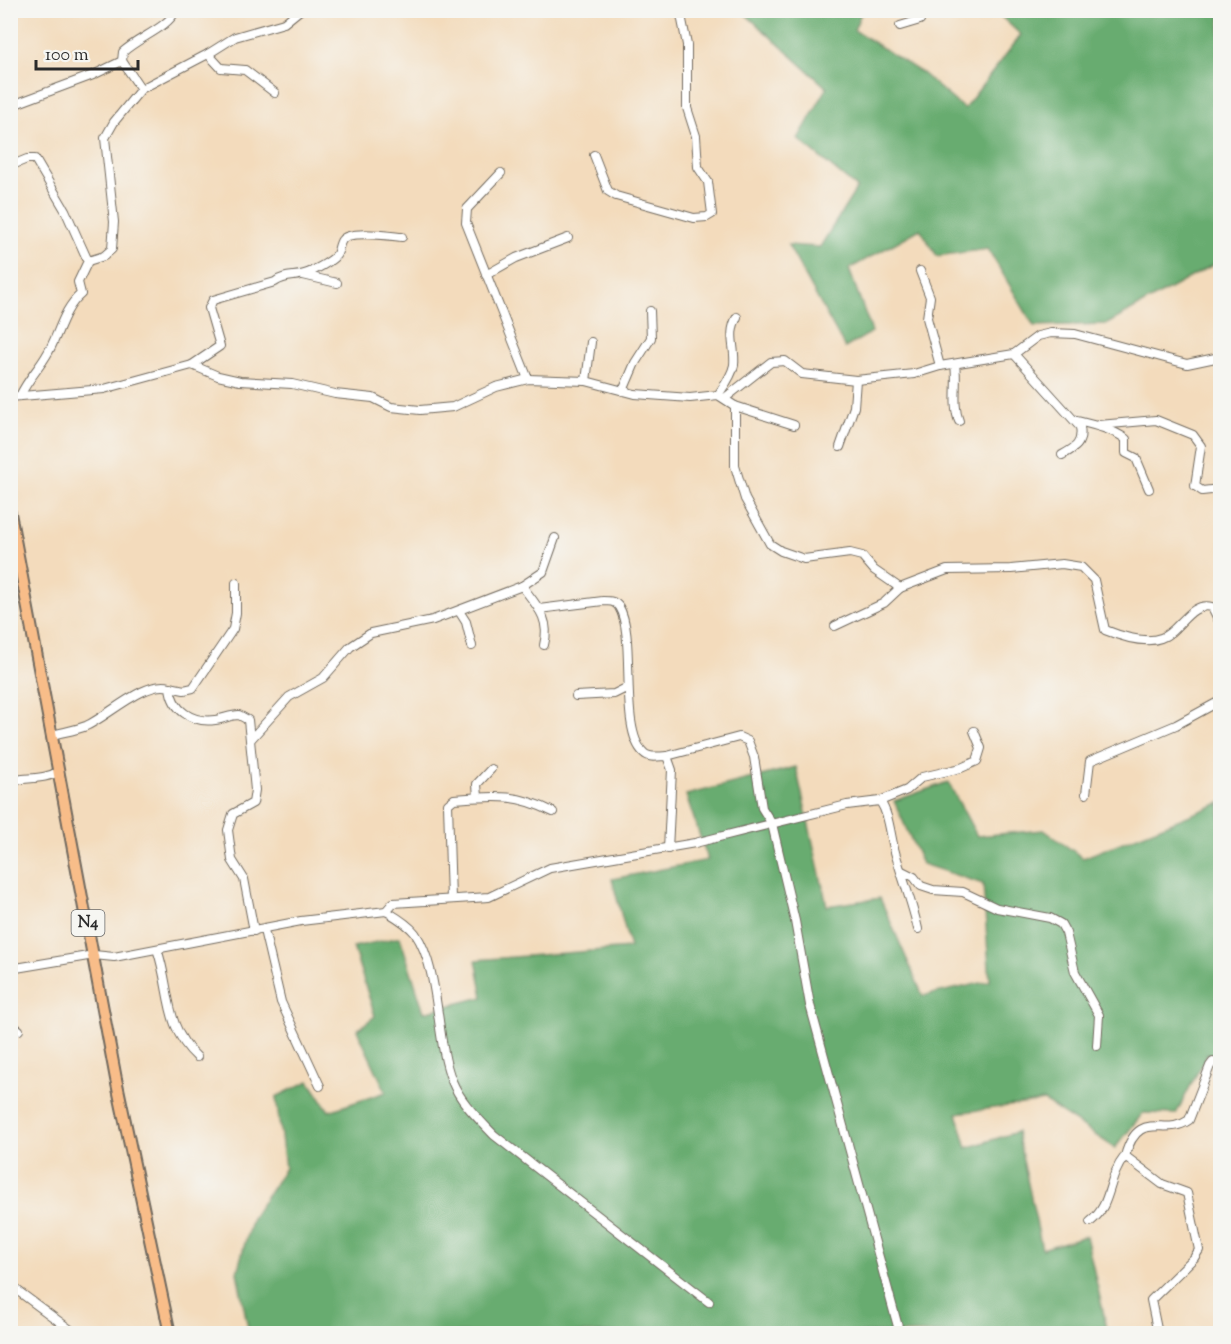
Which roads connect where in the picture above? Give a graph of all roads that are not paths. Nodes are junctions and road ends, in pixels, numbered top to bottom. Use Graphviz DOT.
graph roads {
  1 [pos="176,10"];
  2 [pos="300,10"];
  3 [pos="680,10"];
  4 [pos="925,10"];
  5 [pos="900,26"];
  6 [pos="208,54"];
  7 [pos="122,61"];
  8 [pos="141,89"];
  9 [pos="275,93"];
  10 [pos="10,106"];
  11 [pos="594,155"];
  12 [pos="10,166"];
  13 [pos="501,173"];
  14 [pos="402,237"];
  15 [pos="568,238"];
  16 [pos="88,261"];
  17 [pos="920,271"];
  18 [pos="303,275"];
  19 [pos="486,275"];
  20 [pos="337,283"];
  21 [pos="650,311"];
  22 [pos="737,317"];
  23 [pos="591,342"];
  24 [pos="1014,354"];
  25 [pos="1221,357"];
  26 [pos="955,364"];
  27 [pos="192,365"];
  28 [pos="940,366"];
  29 [pos="528,379"];
  30 [pos="856,380"];
  31 [pos="586,381"];
  32 [pos="623,391"];
  33 [pos="20,396"];
  34 [pos="721,396"];
  35 [pos="10,397"];
  36 [pos="735,406"];
  37 [pos="959,421"];
  38 [pos="1077,421"];
  39 [pos="794,425"];
  40 [pos="1099,425"];
  41 [pos="840,447"];
  42 [pos="1062,455"];
  43 [pos="1149,489"];
  44 [pos="1221,489"];
  45 [pos="10,513"];
  46 [pos="555,538"];
  47 [pos="236,583"];
  48 [pos="522,586"];
  49 [pos="900,588"];
  50 [pos="539,609"];
  51 [pos="459,611"];
  52 [pos="1221,623"];
  53 [pos="835,626"];
  54 [pos="544,645"];
  55 [pos="472,646"];
  56 [pos="170,687"];
  57 [pos="628,687"];
  58 [pos="576,696"];
  59 [pos="1221,701"];
  60 [pos="974,731"];
  61 [pos="53,735"];
  62 [pos="251,739"];
  63 [pos="667,756"];
  64 [pos="491,768"];
  65 [pos="59,771"];
  66 [pos="10,781"];
  67 [pos="1086,794"];
  68 [pos="478,797"];
  69 [pos="880,801"];
  70 [pos="553,812"];
  71 [pos="772,824"];
  72 [pos="668,849"];
  73 [pos="902,871"];
  74 [pos="451,899"];
  75 [pos="386,911"];
  76 [pos="918,929"];
  77 [pos="264,930"];
  78 [pos="254,931"];
  79 [pos="157,949"];
  80 [pos="94,955"];
  81 [pos="10,969"];
  82 [pos="10,1024"];
  83 [pos="19,1030"];
  84 [pos="1097,1046"];
  85 [pos="197,1057"];
  86 [pos="1221,1064"];
  87 [pos="320,1086"];
  88 [pos="1125,1156"];
  89 [pos="1090,1222"];
  90 [pos="10,1285"];
  91 [pos="709,1302"];
  92 [pos="170,1333"];
  93 [pos="76,1334"];
  94 [pos="900,1334"];
  95 [pos="1158,1334"];
  1 -- 7 [label="street"];
  2 -- 6 [label="street"];
  3 -- 11 [label="street"];
  4 -- 5 [label="street"];
  6 -- 8 [label="street"];
  6 -- 9 [label="street"];
  7 -- 8 [label="street"];
  7 -- 10 [label="street"];
  8 -- 16 [label="street"];
  12 -- 16 [label="street"];
  13 -- 19 [label="street"];
  14 -- 18 [label="street"];
  15 -- 19 [label="street"];
  16 -- 33 [label="street"];
  17 -- 28 [label="street"];
  18 -- 20 [label="street"];
  18 -- 27 [label="street"];
  19 -- 29 [label="street"];
  21 -- 32 [label="street"];
  22 -- 34 [label="street"];
  23 -- 31 [label="street"];
  24 -- 25 [label="street"];
  24 -- 26 [label="street"];
  24 -- 38 [label="street"];
  26 -- 28 [label="street"];
  26 -- 37 [label="street"];
  27 -- 29 [label="street"];
  27 -- 33 [label="street"];
  28 -- 30 [label="street"];
  29 -- 31 [label="street"];
  30 -- 34 [label="street"];
  30 -- 41 [label="street"];
  31 -- 32 [label="street"];
  32 -- 34 [label="street"];
  33 -- 35 [label="street"];
  34 -- 36 [label="street"];
  36 -- 39 [label="street"];
  36 -- 49 [label="street"];
  38 -- 40 [label="street"];
  38 -- 42 [label="street"];
  40 -- 43 [label="street"];
  40 -- 44 [label="street"];
  45 -- 61 [label="highway, N4"];
  46 -- 48 [label="street"];
  47 -- 56 [label="street"];
  48 -- 50 [label="street"];
  48 -- 51 [label="street"];
  49 -- 52 [label="street"];
  49 -- 53 [label="street"];
  50 -- 54 [label="street"];
  50 -- 57 [label="street"];
  51 -- 55 [label="street"];
  51 -- 62 [label="street"];
  56 -- 61 [label="street"];
  56 -- 62 [label="street"];
  57 -- 58 [label="street"];
  57 -- 63 [label="street"];
  59 -- 67 [label="street"];
  60 -- 69 [label="street"];
  61 -- 65 [label="highway, N4"];
  62 -- 78 [label="street"];
  63 -- 71 [label="street"];
  63 -- 72 [label="street"];
  64 -- 68 [label="street"];
  65 -- 66 [label="street"];
  65 -- 80 [label="highway, N4"];
  68 -- 70 [label="street"];
  68 -- 74 [label="street"];
  69 -- 71 [label="street"];
  69 -- 73 [label="street"];
  71 -- 72 [label="street"];
  71 -- 94 [label="street"];
  72 -- 74 [label="street"];
  73 -- 76 [label="street"];
  73 -- 84 [label="street"];
  74 -- 75 [label="street"];
  75 -- 77 [label="street"];
  75 -- 91 [label="street"];
  77 -- 78 [label="street"];
  77 -- 87 [label="street"];
  78 -- 79 [label="street"];
  79 -- 80 [label="street"];
  79 -- 85 [label="street"];
  80 -- 81 [label="street"];
  80 -- 92 [label="highway, N4"];
  82 -- 83 [label="street"];
  86 -- 88 [label="street"];
  88 -- 89 [label="street"];
  88 -- 95 [label="street"];
  90 -- 93 [label="street"];
}
